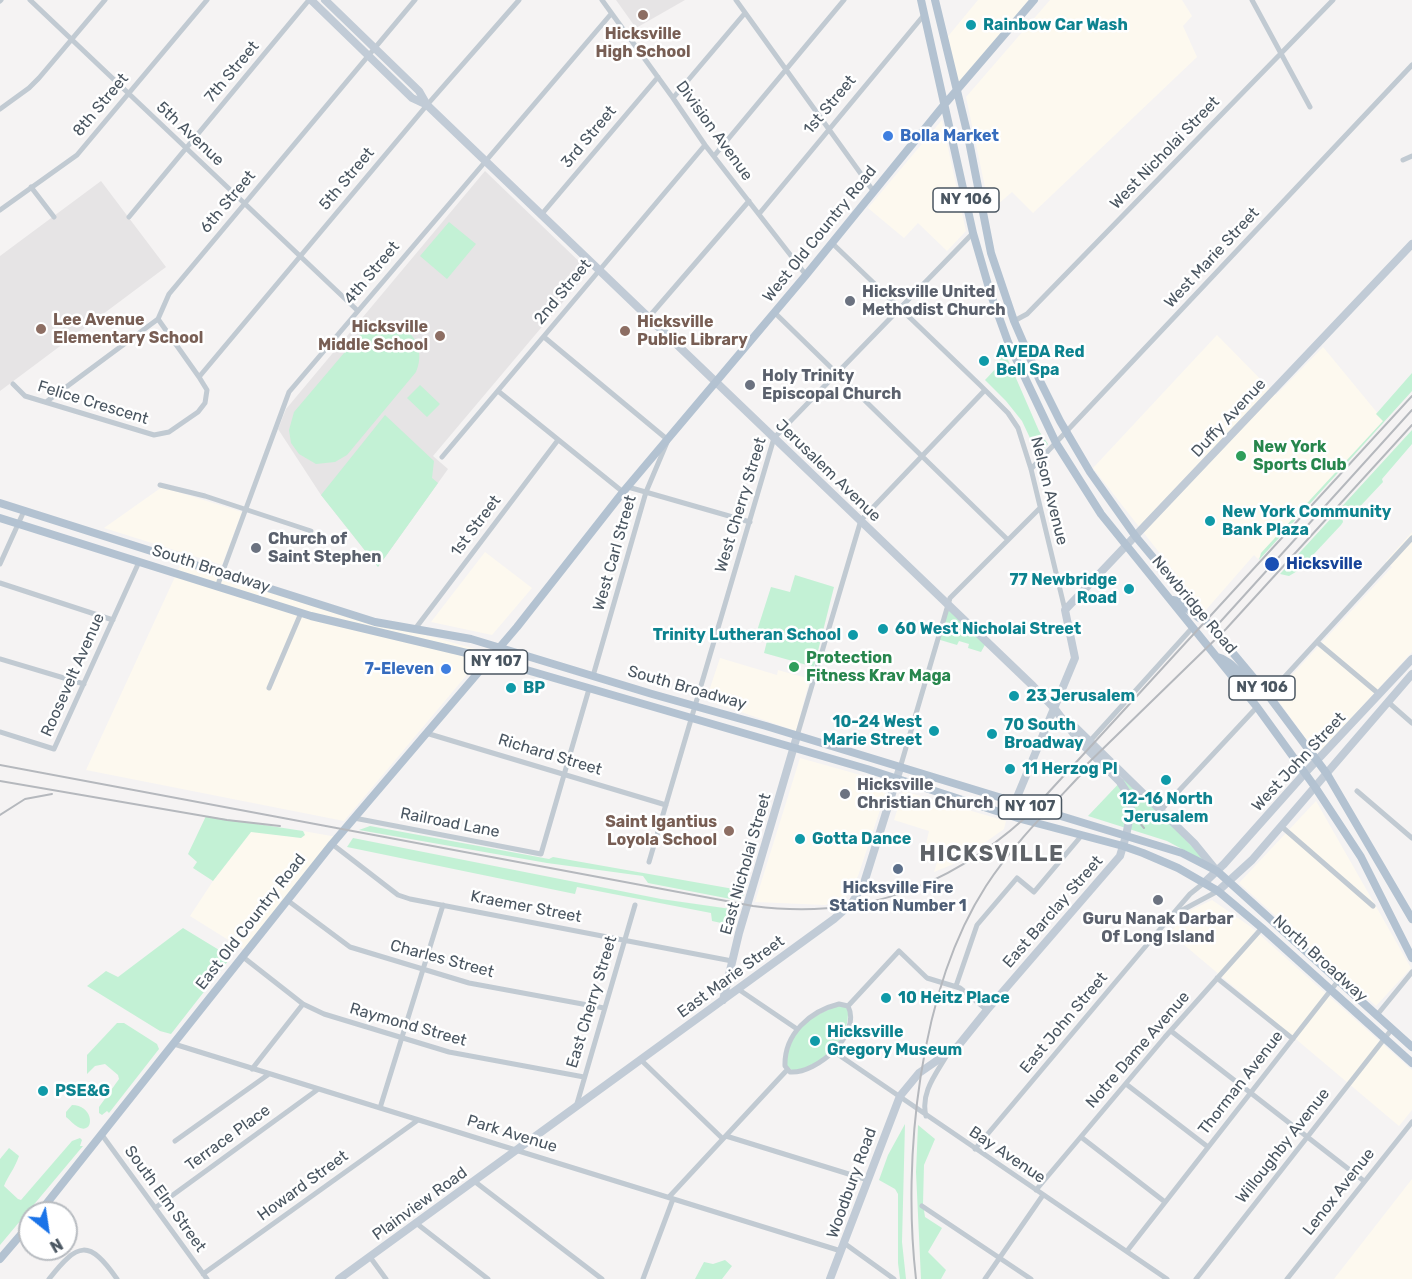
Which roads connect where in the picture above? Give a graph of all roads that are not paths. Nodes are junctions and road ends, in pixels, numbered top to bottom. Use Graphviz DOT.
graph roads {
  1 [pos="30,0"];
  2 [pos="105,0"];
  3 [pos="207,0"];
  4 [pos="310,0"];
  5 [pos="325,0"];
  6 [pos="414,0"];
  7 [pos="519,0"];
  8 [pos="602,0"];
  9 [pos="736,0"];
  10 [pos="844,0"];
  11 [pos="921,0"];
  12 [pos="935,0"];
  13 [pos="1034,0"];
  14 [pos="1252,0"];
  15 [pos="1334,0"];
  16 [pos="745,13"];
  17 [pos="611,14"];
  18 [pos="924,15"];
  19 [pos="71,40"];
  20 [pos="375,48"];
  21 [pos="1282,53"];
  22 [pos="369,56"];
  23 [pos="1412,65"];
  24 [pos="786,70"];
  25 [pos="658,77"];
  26 [pos="957,90"];
  27 [pos="128,94"];
  28 [pos="673,98"];
  29 [pos="427,105"];
  30 [pos="944,105"];
  31 [pos="1310,107"];
  32 [pos="0,109"];
  33 [pos="829,129"];
  34 [pos="705,145"];
  35 [pos="186,148"];
  36 [pos="714,156"];
  37 [pos="1412,156"];
  38 [pos="1403,160"];
  39 [pos="485,161"];
  40 [pos="31,187"];
  41 [pos="874,192"];
  42 [pos="749,201"];
  43 [pos="244,203"];
  44 [pos="0,210"];
  45 [pos="759,214"];
  46 [pos="541,215"];
  47 [pos="54,217"];
  48 [pos="129,217"];
  49 [pos="973,233"];
  50 [pos="988,237"];
  51 [pos="832,243"];
  52 [pos="976,243"];
  53 [pos="1412,244"];
  54 [pos="300,256"];
  55 [pos="598,270"];
  56 [pos="806,275"];
  57 [pos="900,308"];
  58 [pos="358,311"];
  59 [pos="775,313"];
  60 [pos="648,318"];
  61 [pos="158,319"];
  62 [pos="1014,321"];
  63 [pos="1002,326"];
  64 [pos="544,337"];
  65 [pos="837,374"];
  66 [pos="199,377"];
  67 [pos="714,383"];
  68 [pos="13,384"];
  69 [pos="985,390"];
  70 [pos="498,391"];
  71 [pos="46,402"];
  72 [pos="1066,433"];
  73 [pos="774,438"];
  74 [pos="558,440"];
  75 [pos="668,440"];
  76 [pos="1056,443"];
  77 [pos="921,456"];
  78 [pos="442,457"];
  79 [pos="1031,469"];
  80 [pos="160,485"];
  81 [pos="626,489"];
  82 [pos="646,492"];
  83 [pos="0,503"];
  84 [pos="1040,508"];
  85 [pos="246,509"];
  86 [pos="24,511"];
  87 [pos="0,518"];
  88 [pos="861,520"];
  89 [pos="750,522"];
  90 [pos="18,524"];
  91 [pos="311,531"];
  92 [pos="1136,537"];
  93 [pos="1412,538"];
  94 [pos="1008,540"];
  95 [pos="1126,547"];
  96 [pos="139,562"];
  97 [pos="0,564"];
  98 [pos="222,573"];
  99 [pos="0,583"];
  100 [pos="217,587"];
  101 [pos="1170,600"];
  102 [pos="948,607"];
  103 [pos="1065,610"];
  104 [pos="301,613"];
  105 [pos="1202,617"];
  106 [pos="113,620"];
  107 [pos="1193,627"];
  108 [pos="415,629"];
  109 [pos="1317,642"];
  110 [pos="493,654"];
  111 [pos="1216,657"];
  112 [pos="0,658"];
  113 [pos="1412,659"];
  114 [pos="1412,674"];
  115 [pos="594,676"];
  116 [pos="84,684"];
  117 [pos="269,687"];
  118 [pos="1261,687"];
  119 [pos="589,689"];
  120 [pos="1379,694"];
  121 [pos="1268,695"];
  122 [pos="1388,702"];
  123 [pos="1257,707"];
  124 [pos="1054,708"];
  125 [pos="693,714"];
  126 [pos="1412,723"];
  127 [pos="1,733"];
  128 [pos="426,733"];
  129 [pos="797,736"];
  130 [pos="1088,738"];
  131 [pos="794,749"];
  132 [pos="1317,761"];
  133 [pos="900,768"];
  134 [pos="1305,773"];
  135 [pos="564,774"];
  136 [pos="1327,774"];
  137 [pos="896,779"];
  138 [pos="1315,787"];
  139 [pos="1357,791"];
  140 [pos="1015,802"];
  141 [pos="666,805"];
  142 [pos="1161,810"];
  143 [pos="354,818"];
  144 [pos="1281,826"];
  145 [pos="1082,835"];
  146 [pos="1126,836"];
  147 [pos="1412,838"];
  148 [pos="332,844"];
  149 [pos="1123,846"];
  150 [pos="649,862"];
  151 [pos="1217,871"];
  152 [pos="1205,882"];
  153 [pos="1229,882"];
  154 [pos="1218,891"];
  155 [pos="287,900"];
  156 [pos="443,905"];
  157 [pos="635,905"];
  158 [pos="1373,906"];
  159 [pos="1174,915"];
  160 [pos="1412,919"];
  161 [pos="1262,928"];
  162 [pos="625,940"];
  163 [pos="1408,946"];
  164 [pos="243,957"];
  165 [pos="1412,958"];
  166 [pos="732,962"];
  167 [pos="423,970"];
  168 [pos="1412,972"];
  169 [pos="1216,978"];
  170 [pos="1338,981"];
  171 [pos="956,986"];
  172 [pos="738,989"];
  173 [pos="1331,990"];
  174 [pos="723,1000"];
  175 [pos="303,1004"];
  176 [pos="848,1006"];
  177 [pos="604,1008"];
  178 [pos="987,1010"];
  179 [pos="1377,1015"];
  180 [pos="797,1029"];
  181 [pos="1392,1029"];
  182 [pos="1171,1031"];
  183 [pos="402,1038"];
  184 [pos="1385,1038"];
  185 [pos="1293,1039"];
  186 [pos="174,1044"];
  187 [pos="1412,1047"];
  188 [pos="833,1052"];
  189 [pos="947,1055"];
  190 [pos="640,1060"];
  191 [pos="1412,1063"];
  192 [pos="252,1069"];
  193 [pos="787,1070"];
  194 [pos="268,1074"];
  195 [pos="584,1077"];
  196 [pos="1126,1084"];
  197 [pos="317,1090"];
  198 [pos="1251,1093"];
  199 [pos="900,1096"];
  200 [pos="576,1107"];
  201 [pos="380,1108"];
  202 [pos="926,1116"];
  203 [pos="418,1120"];
  204 [pos="1412,1122"];
  205 [pos="102,1135"];
  206 [pos="724,1137"];
  207 [pos="1081,1137"];
  208 [pos="1307,1137"];
  209 [pos="175,1141"];
  210 [pos="1208,1147"];
  211 [pos="975,1149"];
  212 [pos="517,1150"];
  213 [pos="868,1180"];
  214 [pos="474,1181"];
  215 [pos="1364,1181"];
  216 [pos="1036,1190"];
  217 [pos="1043,1195"];
  218 [pos="671,1198"];
  219 [pos="49,1201"];
  220 [pos="1165,1202"];
  221 [pos="922,1206"];
  222 [pos="155,1208"];
  223 [pos="416,1223"];
  224 [pos="18,1238"];
  225 [pos="842,1247"];
  226 [pos="1127,1251"];
  227 [pos="369,1257"];
  228 [pos="999,1258"];
  229 [pos="0,1259"];
  230 [pos="205,1276"];
  231 [pos="49,1279"];
  232 [pos="117,1279"];
  233 [pos="339,1279"];
  234 [pos="386,1279"];
  235 [pos="488,1279"];
  236 [pos="602,1279"];
  237 [pos="643,1279"];
  238 [pos="830,1279"];
  239 [pos="894,1279"];
  240 [pos="985,1279"];
  241 [pos="1031,1279"];
  242 [pos="1167,1279"];
  243 [pos="1196,1279"];
  244 [pos="1287,1279"];
  1 -- 19 [label="street, 5th Avenue"];
  2 -- 19 [label="street"];
  3 -- 27 [label="street, 8th Street"];
  4 -- 22 [label="main road, Jerusalem Avenue"];
  4 -- 35 [label="street, 7th Street"];
  5 -- 20 [label="main road, Jerusalem Avenue"];
  6 -- 20 [label="street, 6th Street"];
  7 -- 29 [label="street, 5th Street"];
  8 -- 17 [label="street, Division Avenue"];
  9 -- 16 [label="street"];
  10 -- 24 [label="street"];
  11 -- 18 [label="main road, NY 106"];
  12 -- 26 [label="main road, NY 106"];
  13 -- 26 [label="main road, West Old Country Road"];
  14 -- 21 [label="street"];
  15 -- 21 [label="street, West Nicholai Street"];
  16 -- 24 [label="street"];
  16 -- 28 [label="street"];
  17 -- 25 [label="street, Division Avenue"];
  17 -- 39 [label="street, 4th Street"];
  18 -- 30 [label="main road, NY 106"];
  18 -- 33 [label="street, 1st Street"];
  19 -- 27 [label="street, 5th Avenue"];
  19 -- 32 [label="street"];
  20 -- 22 [label="street, 6th Street"];
  20 -- 29 [label="main road, Jerusalem Avenue"];
  21 -- 31 [label="street"];
  21 -- 62 [label="street, West Nicholai Street"];
  22 -- 29 [label="main road, Jerusalem Avenue"];
  22 -- 43 [label="street, 6th Street"];
  23 -- 72 [label="street, West Marie Street"];
  24 -- 33 [label="street"];
  24 -- 36 [label="street"];
  25 -- 28 [label="street, Division Avenue"];
  25 -- 46 [label="street, 3rd Street"];
  26 -- 30 [label="main road, West Old Country Road"];
  26 -- 50 [label="main road, NY 106"];
  27 -- 35 [label="street, 5th Avenue"];
  27 -- 40 [label="street, 8th Street"];
  28 -- 34 [label="street, Division Avenue"];
  29 -- 39 [label="main road, Jerusalem Avenue"];
  29 -- 54 [label="street, 5th Street"];
  30 -- 41 [label="main road, West Old Country Road"];
  30 -- 49 [label="main road, NY 106"];
  33 -- 41 [label="street"];
  33 -- 45 [label="street, 1st Street"];
  34 -- 36 [label="street, Division Avenue"];
  34 -- 55 [label="street, 2nd Street"];
  35 -- 43 [label="street, 5th Avenue"];
  35 -- 48 [label="street, 7th Street"];
  36 -- 42 [label="street, Division Avenue"];
  37 -- 38 [label="street"];
  39 -- 46 [label="main road, Jerusalem Avenue"];
  39 -- 58 [label="street, 4th Street"];
  40 -- 44 [label="street, 8th Street"];
  40 -- 47 [label="street"];
  41 -- 51 [label="main road, West Old Country Road"];
  42 -- 45 [label="street, Division Avenue"];
  42 -- 60 [label="street"];
  43 -- 54 [label="street, 5th Avenue"];
  43 -- 61 [label="street, 6th Street"];
  45 -- 56 [label="street, Division Avenue"];
  46 -- 55 [label="main road, Jerusalem Avenue"];
  49 -- 52 [label="main road, NY 106"];
  49 -- 57 [label="street, West Cherry Street"];
  50 -- 52 [label="main road"];
  50 -- 62 [label="main road, NY 106"];
  51 -- 56 [label="main road, West Old Country Road"];
  51 -- 57 [label="street, Nelson Avenue"];
  52 -- 63 [label="main road, NY 106"];
  53 -- 92 [label="main road, Duffy Avenue"];
  54 -- 58 [label="street, 5th Avenue"];
  54 -- 66 [label="street, 5th Street"];
  55 -- 60 [label="main road, Jerusalem Avenue"];
  55 -- 64 [label="street, 2nd Street"];
  56 -- 59 [label="main road, West Old Country Road"];
  57 -- 65 [label="street, West Cherry Street"];
  57 -- 69 [label="street, Nelson Avenue"];
  58 -- 85 [label="street, 4th Street"];
  59 -- 65 [label="street"];
  59 -- 67 [label="main road, West Old Country Road"];
  60 -- 67 [label="main road, Jerusalem Avenue"];
  61 -- 66 [label="street, Felice Crescent"];
  61 -- 71 [label="street, 6th Street"];
  62 -- 63 [label="main road"];
  62 -- 72 [label="main road, NY 106"];
  63 -- 76 [label="main road, Newbridge Road / NY 106"];
  64 -- 70 [label="street, 2nd Street"];
  64 -- 75 [label="street"];
  65 -- 73 [label="street, West Cherry Street"];
  65 -- 77 [label="street"];
  66 -- 71 [label="street, Felice Crescent"];
  67 -- 73 [label="main road, Jerusalem Avenue"];
  67 -- 75 [label="main road, West Old Country Road"];
  68 -- 71 [label="street, Felice Crescent"];
  69 -- 77 [label="street"];
  69 -- 79 [label="street, Nelson Avenue"];
  70 -- 74 [label="street"];
  70 -- 78 [label="street, 2nd Street"];
  72 -- 76 [label="street, West Marie Street"];
  72 -- 92 [label="main road, NY 106"];
  73 -- 88 [label="main road, Jerusalem Avenue"];
  73 -- 89 [label="street, West Cherry Street"];
  74 -- 81 [label="street"];
  74 -- 108 [label="street, 1st Street"];
  75 -- 81 [label="main road, West Old Country Road"];
  75 -- 82 [label="street, West Carl Street"];
  76 -- 79 [label="street, West Marie Street"];
  76 -- 95 [label="main road, Newbridge Road / NY 106"];
  77 -- 88 [label="street"];
  77 -- 94 [label="street"];
  79 -- 84 [label="street, Nelson Avenue"];
  80 -- 85 [label="street"];
  81 -- 82 [label="street"];
  81 -- 110 [label="main road, West Old Country Road"];
  82 -- 89 [label="street"];
  82 -- 115 [label="street, West Carl Street"];
  83 -- 86 [label="main road, NY 107"];
  84 -- 94 [label="street"];
  84 -- 103 [label="street, Nelson Avenue"];
  85 -- 91 [label="street"];
  85 -- 98 [label="street, 4th Street"];
  86 -- 90 [label="street"];
  86 -- 98 [label="main road, South Broadway / NY 107"];
  87 -- 90 [label="main road, NY 107"];
  88 -- 102 [label="main road, Jerusalem Avenue"];
  88 -- 129 [label="street"];
  89 -- 125 [label="street, West Cherry Street"];
  90 -- 96 [label="main road, NY 107"];
  90 -- 97 [label="street"];
  92 -- 95 [label="main road, Duffy Avenue"];
  92 -- 105 [label="main road, NY 106"];
  93 -- 109 [label="street"];
  94 -- 102 [label="street"];
  95 -- 101 [label="main road, Newbridge Road / NY 106"];
  95 -- 103 [label="main road, Duffy Avenue"];
  96 -- 100 [label="main road, South Broadway / NY 107"];
  96 -- 106 [label="street, Roosevelt Avenue"];
  98 -- 100 [label="street, 4th Street"];
  98 -- 108 [label="main road, South Broadway / NY 107"];
  99 -- 106 [label="street"];
  100 -- 104 [label="main road, South Broadway / NY 107"];
  101 -- 105 [label="main road"];
  101 -- 107 [label="main road, Newbridge Road / NY 106"];
  102 -- 124 [label="main road, Jerusalem Avenue"];
  102 -- 133 [label="street"];
  103 -- 124 [label="main road, Nelson Avenue"];
  104 -- 110 [label="main road, South Broadway / NY 107"];
  104 -- 117 [label="street"];
  105 -- 118 [label="main road, NY 106"];
  106 -- 116 [label="street, Roosevelt Avenue"];
  107 -- 111 [label="main road, Newbridge Road / NY 106"];
  107 -- 130 [label="street"];
  108 -- 110 [label="main road, South Broadway / NY 107"];
  109 -- 120 [label="street"];
  109 -- 121 [label="street"];
  110 -- 115 [label="main road, South Broadway / NY 107"];
  110 -- 119 [label="main road, South Broadway / NY 107"];
  110 -- 128 [label="main road, East Old Country Road"];
  111 -- 118 [label="main road"];
  111 -- 123 [label="main road, Newbridge Road / NY 106"];
  112 -- 116 [label="street"];
  113 -- 120 [label="main road, West John Street"];
  114 -- 122 [label="main road, West John Street"];
  115 -- 125 [label="main road, South Broadway / NY 107"];
  116 -- 127 [label="street, Roosevelt Avenue"];
  118 -- 121 [label="main road, NY 106"];
  119 -- 125 [label="main road, South Broadway / NY 107"];
  119 -- 135 [label="street"];
  120 -- 132 [label="main road, West John Street"];
  121 -- 132 [label="main road, NY 106"];
  122 -- 126 [label="street"];
  122 -- 136 [label="main road, West John Street"];
  123 -- 134 [label="main road, Newbridge Road / NY 106"];
  123 -- 142 [label="street"];
  124 -- 130 [label="main road, Jerusalem Avenue"];
  124 -- 140 [label="main road, Nelson Avenue"];
  124 -- 146 [label="main road, Jerusalem Avenue"];
  125 -- 129 [label="main road, South Broadway / NY 107"];
  125 -- 131 [label="main road, South Broadway / NY 107"];
  125 -- 141 [label="street"];
  128 -- 135 [label="street, Richard Street"];
  128 -- 143 [label="main road, East Old Country Road"];
  129 -- 131 [label="main road, East Nicholai Street"];
  129 -- 133 [label="main road, South Broadway / NY 107"];
  130 -- 142 [label="main road, Jerusalem Avenue"];
  131 -- 137 [label="main road, South Broadway / NY 107"];
  131 -- 166 [label="main road, East Nicholai Street"];
  132 -- 134 [label="main road, West John Street"];
  132 -- 136 [label="main road, NY 106"];
  133 -- 137 [label="main road"];
  133 -- 140 [label="main road, South Broadway / NY 107"];
  134 -- 138 [label="main road, Newbridge Road / NY 106"];
  134 -- 151 [label="main road, West John Street"];
  135 -- 141 [label="street, Richard Street"];
  135 -- 143 [label="street, Railroad Lane"];
  136 -- 138 [label="main road, West John Street"];
  136 -- 160 [label="main road, NY 106"];
  137 -- 145 [label="main road, South Broadway / NY 107"];
  137 -- 172 [label="main road, East Marie Street"];
  138 -- 144 [label="main road, West John Street"];
  138 -- 163 [label="main road, Newbridge Road / NY 106"];
  139 -- 147 [label="street"];
  140 -- 146 [label="main road, South Broadway / NY 107"];
  141 -- 150 [label="street"];
  142 -- 151 [label="main road, Jerusalem Avenue"];
  143 -- 148 [label="main road, East Old Country Road"];
  144 -- 153 [label="main road, West John Street"];
  144 -- 158 [label="street"];
  145 -- 149 [label="main road, South Broadway / NY 107"];
  145 -- 171 [label="street"];
  146 -- 149 [label="main road, Jerusalem Avenue"];
  146 -- 151 [label="main road, South Broadway / NY 107"];
  148 -- 155 [label="main road, East Old Country Road"];
  148 -- 156 [label="street, Kraemer Street"];
  149 -- 152 [label="main road, South Broadway / NY 107"];
  149 -- 178 [label="main road, East Barclay Street"];
  151 -- 152 [label="main road, West John Street"];
  151 -- 153 [label="main road, North Broadway / NY 107"];
  152 -- 154 [label="main road, North Broadway / NY 107"];
  152 -- 159 [label="street, East John Street"];
  153 -- 154 [label="main road, West John Street"];
  153 -- 170 [label="main road, North Broadway / NY 107"];
  154 -- 159 [label="street, East John Street"];
  154 -- 161 [label="main road, North Broadway / NY 107"];
  155 -- 164 [label="main road, East Old Country Road"];
  155 -- 167 [label="street, Charles Street"];
  156 -- 162 [label="street, Kraemer Street"];
  156 -- 167 [label="street"];
  157 -- 162 [label="street, East Cherry Street"];
  159 -- 211 [label="street, East John Street"];
  161 -- 169 [label="street, Notre Dame Avenue"];
  161 -- 173 [label="main road, North Broadway / NY 107"];
  162 -- 166 [label="street, Kraemer Street"];
  162 -- 177 [label="street, East Cherry Street"];
  163 -- 165 [label="main road, Newbridge Road / NY 106"];
  164 -- 175 [label="street, Raymond Street"];
  164 -- 186 [label="main road, East Old Country Road"];
  166 -- 174 [label="main road, East Nicholai Street"];
  167 -- 177 [label="street, Charles Street"];
  167 -- 183 [label="street"];
  168 -- 179 [label="street"];
  169 -- 182 [label="street, Notre Dame Avenue"];
  169 -- 185 [label="street"];
  170 -- 173 [label="street, Thorman Avenue"];
  170 -- 179 [label="main road, North Broadway / NY 107"];
  171 -- 176 [label="street"];
  171 -- 178 [label="street"];
  172 -- 174 [label="main road, East Marie Street"];
  172 -- 180 [label="street"];
  173 -- 184 [label="main road, North Broadway / NY 107"];
  173 -- 185 [label="street, Thorman Avenue"];
  174 -- 190 [label="main road, East Marie Street"];
  175 -- 183 [label="street, Raymond Street"];
  175 -- 192 [label="street"];
  176 -- 180 [label="street"];
  176 -- 188 [label="street"];
  177 -- 195 [label="street, East Cherry Street"];
  178 -- 189 [label="main road, East Barclay Street"];
  179 -- 181 [label="main road, North Broadway / NY 107"];
  180 -- 193 [label="street"];
  181 -- 184 [label="street, Willoughby Avenue"];
  181 -- 187 [label="main road, North Broadway / NY 107"];
  182 -- 196 [label="street, Notre Dame Avenue"];
  182 -- 198 [label="street"];
  183 -- 195 [label="street, Raymond Street"];
  183 -- 201 [label="street"];
  184 -- 191 [label="main road, North Broadway / NY 107"];
  184 -- 208 [label="street, Willoughby Avenue"];
  185 -- 198 [label="street, Thorman Avenue"];
  186 -- 192 [label="street, Park Avenue"];
  186 -- 205 [label="main road, East Old Country Road"];
  188 -- 193 [label="street"];
  188 -- 199 [label="street, Bay Avenue"];
  189 -- 199 [label="main road, East Barclay Street"];
  189 -- 202 [label="street"];
  190 -- 200 [label="main road, East Marie Street"];
  190 -- 206 [label="street"];
  192 -- 194 [label="street, Park Avenue"];
  193 -- 206 [label="street"];
  194 -- 197 [label="street, Park Avenue"];
  194 -- 209 [label="street"];
  195 -- 200 [label="street, East Cherry Street"];
  196 -- 207 [label="street, Notre Dame Avenue"];
  196 -- 210 [label="street"];
  197 -- 201 [label="street, Park Avenue"];
  197 -- 222 [label="street, Terrace Place"];
  198 -- 208 [label="street"];
  198 -- 210 [label="street, Thorman Avenue"];
  199 -- 202 [label="street, Bay Avenue"];
  199 -- 213 [label="main road, Woodbury Road"];
  200 -- 212 [label="main road, East Marie Street"];
  201 -- 203 [label="street, Park Avenue"];
  202 -- 211 [label="street, Bay Avenue"];
  203 -- 212 [label="street, Park Avenue"];
  203 -- 230 [label="street, Howard Street"];
  204 -- 215 [label="street, Lenox Avenue"];
  205 -- 219 [label="main road, East Old Country Road"];
  205 -- 222 [label="street, South Elm Street"];
  206 -- 213 [label="street"];
  206 -- 218 [label="street"];
  207 -- 216 [label="street, Notre Dame Avenue"];
  207 -- 220 [label="street"];
  208 -- 215 [label="street"];
  208 -- 243 [label="street, Willoughby Avenue"];
  210 -- 220 [label="street, Thorman Avenue"];
  211 -- 216 [label="street, Bay Avenue"];
  212 -- 214 [label="main road, Plainview Road"];
  212 -- 218 [label="street, Park Avenue"];
  213 -- 225 [label="main road, Woodbury Road"];
  214 -- 223 [label="main road, Plainview Road"];
  214 -- 236 [label="street"];
  215 -- 244 [label="street, Lenox Avenue"];
  216 -- 217 [label="street, Bay Avenue"];
  217 -- 226 [label="street, Bay Avenue"];
  217 -- 228 [label="street"];
  218 -- 225 [label="street, Park Avenue"];
  218 -- 237 [label="street"];
  220 -- 226 [label="street, Thorman Avenue"];
  221 -- 228 [label="street"];
  222 -- 230 [label="street, South Elm Street"];
  223 -- 227 [label="main road, Plainview Road"];
  223 -- 235 [label="street"];
  224 -- 229 [label="main road"];
  225 -- 238 [label="main road, Woodbury Road"];
  225 -- 239 [label="street, Park Avenue"];
  226 -- 242 [label="street, Bay Avenue"];
  227 -- 233 [label="main road, Plainview Road"];
  227 -- 234 [label="street"];
  228 -- 240 [label="street"];
  228 -- 241 [label="street"];
  231 -- 232 [label="street"];
}
